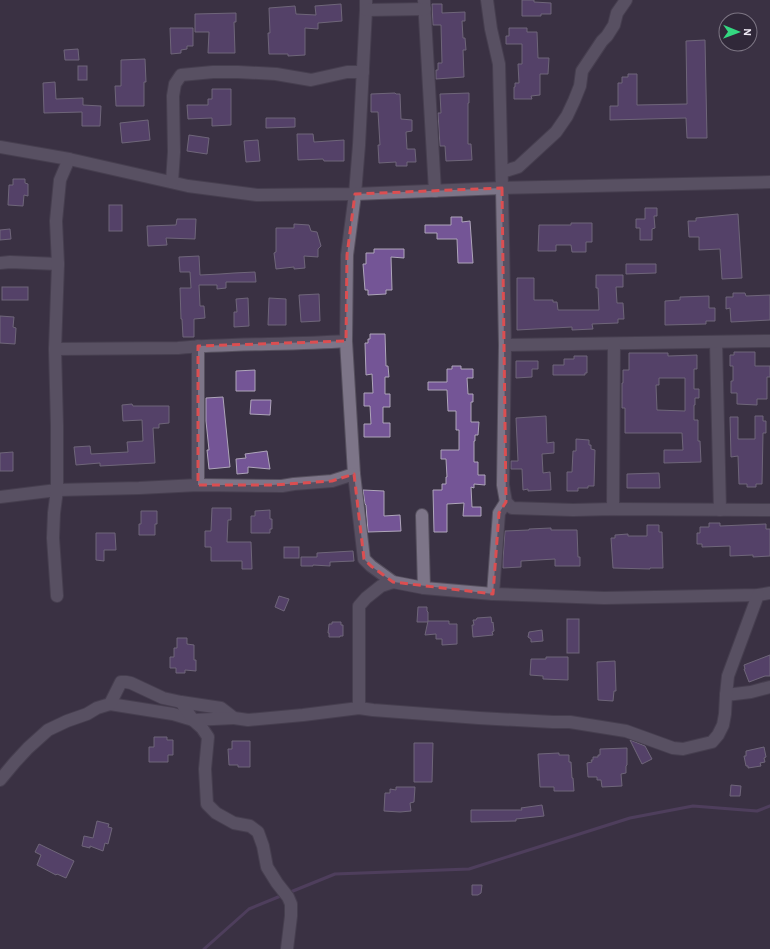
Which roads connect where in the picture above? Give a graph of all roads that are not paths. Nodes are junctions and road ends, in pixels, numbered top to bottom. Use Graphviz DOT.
graph roads {
  1 [pos="487,0"];
  2 [pos="626,0"];
  3 [pos="425,4"];
  4 [pos="366,5"];
  5 [pos="363,72"];
  6 [pos="0,147"];
  7 [pos="69,160"];
  8 [pos="502,172"];
  9 [pos="172,182"];
  10 [pos="770,182"];
  11 [pos="502,188"];
  12 [pos="435,191"];
  13 [pos="354,194"];
  14 [pos="0,263"];
  15 [pos="58,264"];
  16 [pos="346,341"];
  17 [pos="770,341"];
  18 [pos="716,342"];
  19 [pos="614,344"];
  20 [pos="505,345"];
  21 [pos="198,346"];
  22 [pos="55,349"];
  23 [pos="354,474"];
  24 [pos="198,485"];
  25 [pos="57,490"];
  26 [pos="0,497"];
  27 [pos="506,502"];
  28 [pos="613,509"];
  29 [pos="720,510"];
  30 [pos="770,510"];
  31 [pos="422,515"];
  32 [pos="393,582"];
  33 [pos="424,588"];
  34 [pos="770,593"];
  35 [pos="492,594"];
  36 [pos="758,595"];
  37 [pos="58,596"];
  38 [pos="770,687"];
  39 [pos="726,695"];
  40 [pos="181,702"];
  41 [pos="110,704"];
  42 [pos="359,708"];
  43 [pos="234,718"];
  44 [pos="193,720"];
  45 [pos="0,780"];
  46 [pos="287,949"];
  1 -- 8 [label="street"];
  2 -- 8 [label="street"];
  3 -- 4 [label="street"];
  3 -- 12 [label="street"];
  4 -- 5 [label="street"];
  5 -- 9 [label="street"];
  5 -- 13 [label="street"];
  6 -- 7 [label="street"];
  7 -- 9 [label="street"];
  7 -- 15 [label="street"];
  8 -- 11 [label="street"];
  9 -- 13 [label="street"];
  10 -- 11 [label="street"];
  11 -- 12 [label="street"];
  11 -- 20 [label="street"];
  12 -- 13 [label="street"];
  13 -- 16 [label="street"];
  14 -- 15 [label="street"];
  15 -- 22 [label="street"];
  16 -- 21 [label="street"];
  16 -- 23 [label="street"];
  17 -- 18 [label="street"];
  18 -- 19 [label="street"];
  18 -- 29 [label="street"];
  19 -- 20 [label="street"];
  19 -- 28 [label="street"];
  20 -- 27 [label="street"];
  21 -- 22 [label="street"];
  21 -- 24 [label="street"];
  22 -- 25 [label="street"];
  23 -- 24 [label="street"];
  23 -- 32 [label="street"];
  24 -- 25 [label="street"];
  25 -- 26 [label="street"];
  25 -- 37 [label="street"];
  27 -- 28 [label="street"];
  27 -- 35 [label="street"];
  28 -- 29 [label="street"];
  29 -- 30 [label="street"];
  31 -- 33 [label="street"];
  32 -- 33 [label="street"];
  32 -- 42 [label="street"];
  33 -- 35 [label="street"];
  34 -- 36 [label="street"];
  35 -- 36 [label="street"];
  36 -- 39 [label="street"];
  38 -- 39 [label="street"];
  39 -- 42 [label="street"];
  40 -- 41 [label="street"];
  40 -- 43 [label="street"];
  40 -- 44 [label="street"];
  41 -- 44 [label="street"];
  41 -- 45 [label="street"];
  42 -- 43 [label="street"];
  43 -- 44 [label="street"];
  44 -- 46 [label="street"];
}
